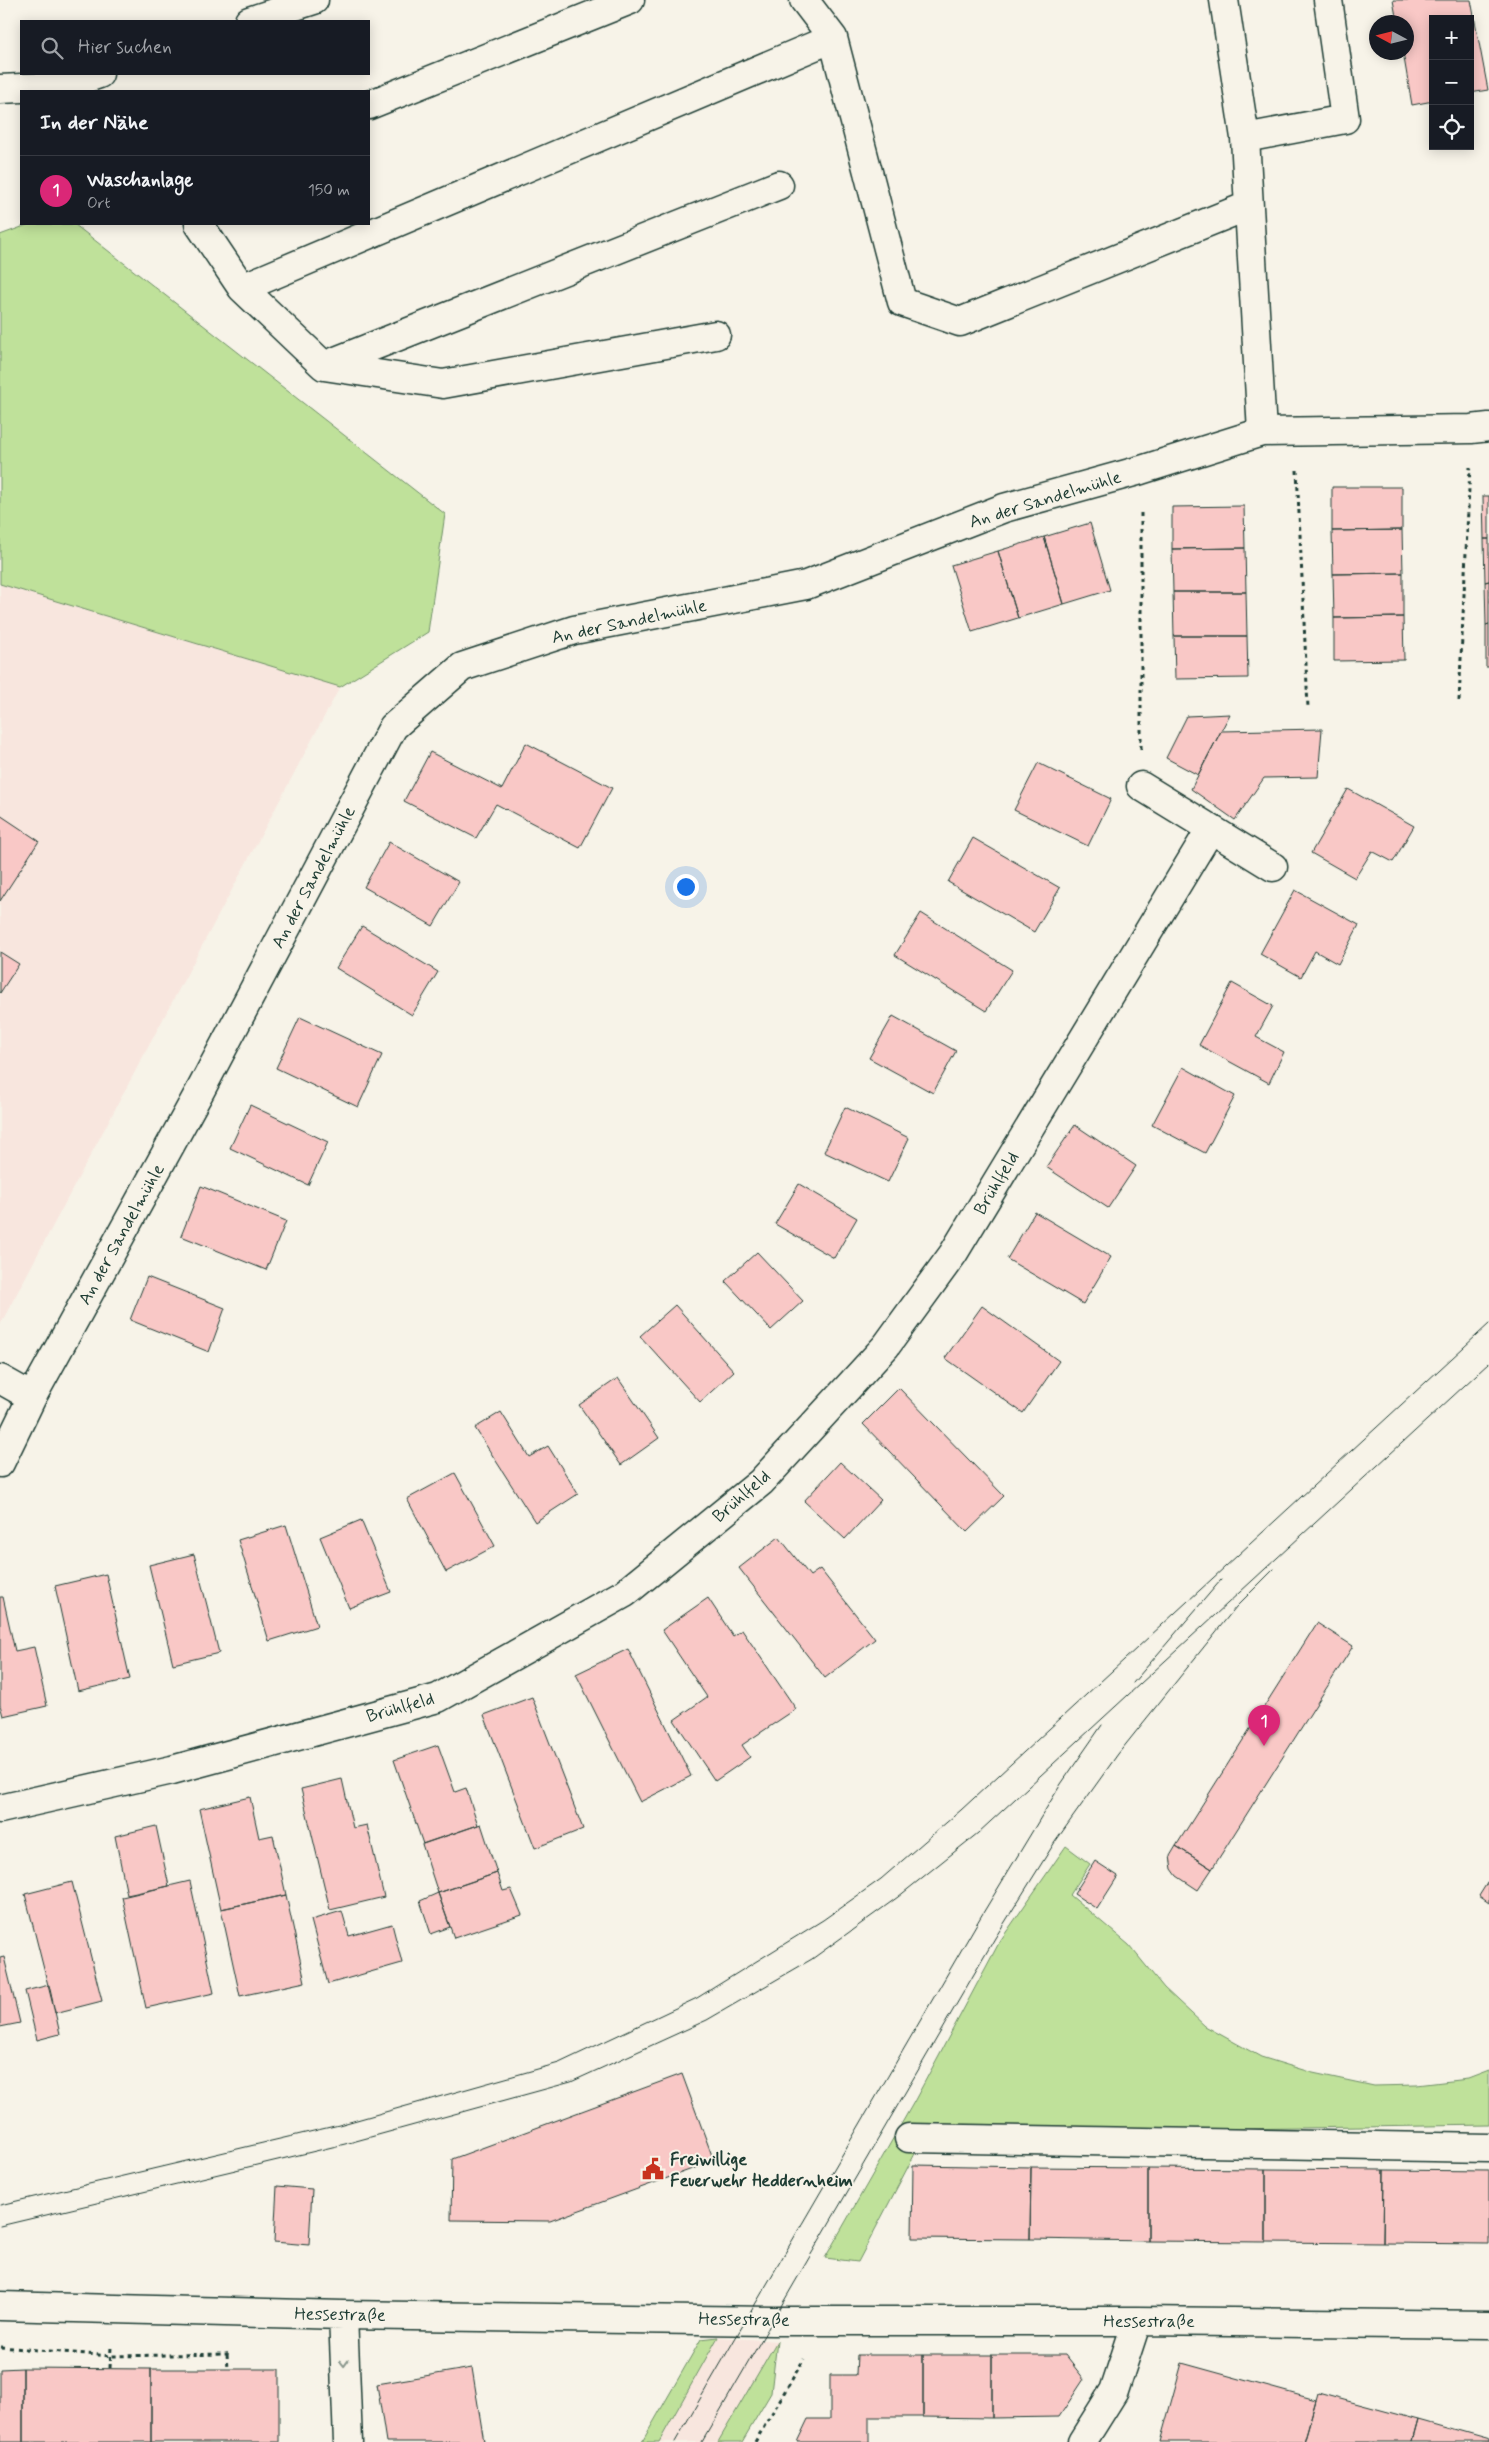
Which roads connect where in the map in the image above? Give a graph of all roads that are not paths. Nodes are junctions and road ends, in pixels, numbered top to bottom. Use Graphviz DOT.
graph roads {
  1 [pos="314,0"];
  2 [pos="630,0"];
  3 [pos="804,0"];
  4 [pos="1224,0"];
  5 [pos="1328,0"];
  6 [pos="252,20"];
  7 [pos="834,38"];
  8 [pos="97,75"];
  9 [pos="0,89"];
  10 [pos="67,89"];
  11 [pos="370,105"];
  12 [pos="1245,138"];
  13 [pos="779,185"];
  14 [pos="1248,206"];
  15 [pos="200,225"];
  16 [pos="242,288"];
  17 [pos="716,335"];
  18 [pos="324,366"];
  19 [pos="1489,427"];
  20 [pos="1262,432"];
  21 [pos="1141,786"];
  22 [pos="1210,830"];
  23 [pos="1273,867"];
  24 [pos="0,1379"];
  25 [pos="32,1398"];
  26 [pos="0,1463"];
  27 [pos="0,1809"];
  28 [pos="909,2138"];
  29 [pos="1489,2148"];
  30 [pos="0,2306"];
  31 [pos="343,2315"];
  32 [pos="1137,2320"];
  33 [pos="1489,2325"];
  34 [pos="348,2442"];
  35 [pos="1082,2442"];
  1 -- 6 [label="street"];
  2 -- 11 [label="street"];
  3 -- 7 [label="street"];
  4 -- 12 [label="street"];
  5 -- 12 [label="street"];
  7 -- 14 [label="street"];
  7 -- 16 [label="street"];
  8 -- 10 [label="street"];
  9 -- 10 [label="street"];
  12 -- 14 [label="street"];
  13 -- 18 [label="street"];
  14 -- 20 [label="street"];
  15 -- 16 [label="street"];
  16 -- 18 [label="street"];
  17 -- 18 [label="street"];
  19 -- 20 [label="street, An der Sandelmühle"];
  20 -- 25 [label="street, An der Sandelmühle"];
  21 -- 22 [label="street"];
  22 -- 23 [label="street"];
  22 -- 27 [label="street, Brühlfeld"];
  24 -- 25 [label="street"];
  25 -- 26 [label="street, An der Sandelmühle"];
  28 -- 29 [label="street"];
  30 -- 31 [label="street, Hessestraße"];
  31 -- 32 [label="street, Hessestraße"];
  31 -- 34 [label="street, one-way"];
  32 -- 33 [label="street, Hessestraße"];
  32 -- 35 [label="street"];
}
